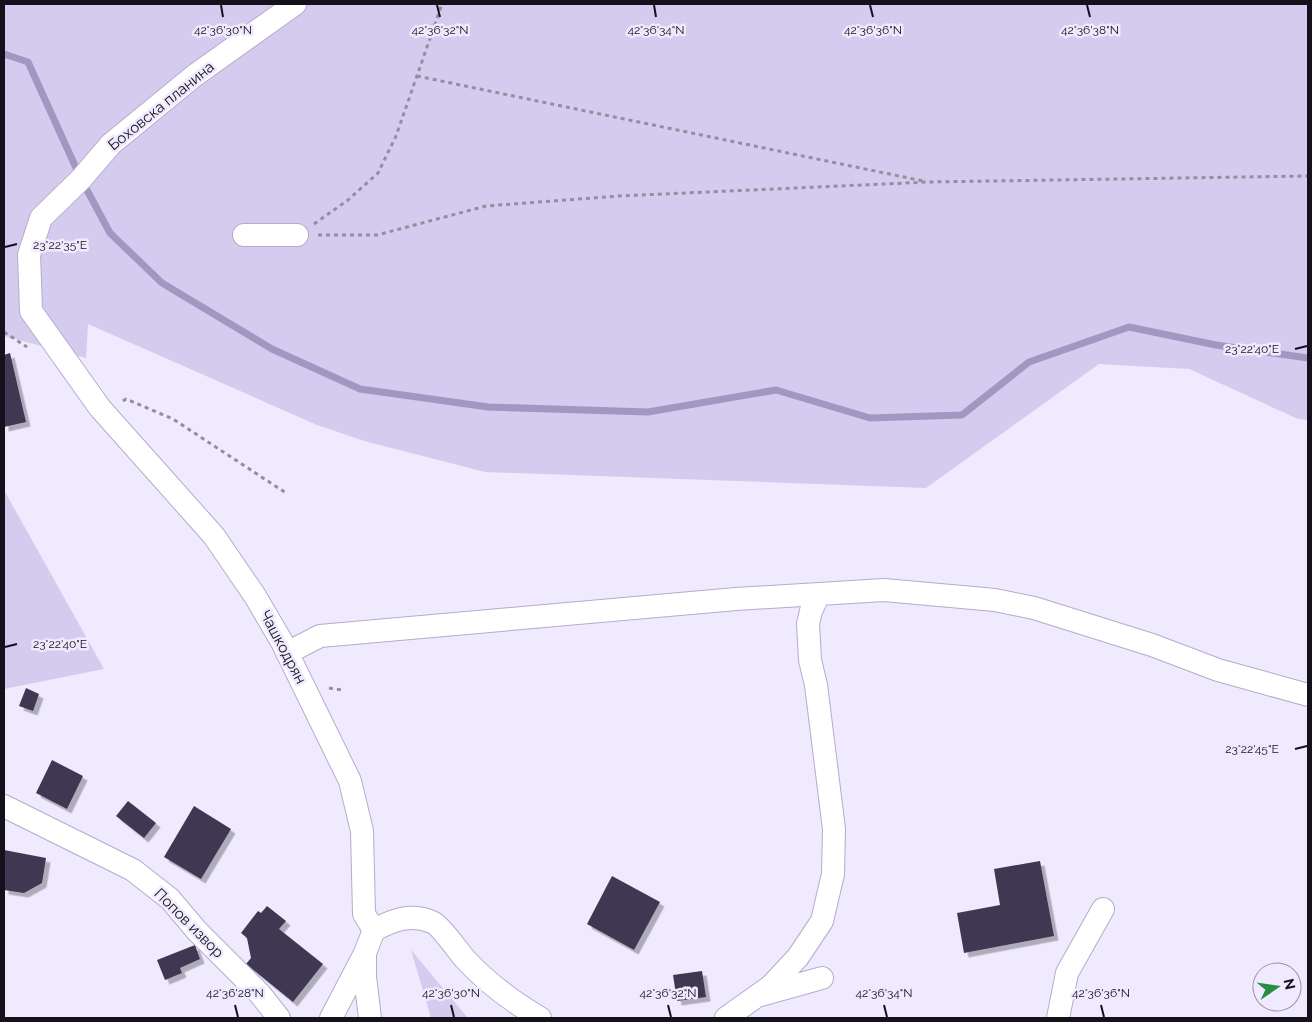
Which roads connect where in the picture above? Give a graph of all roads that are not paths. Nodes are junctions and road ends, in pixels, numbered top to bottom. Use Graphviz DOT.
graph roads {
  1 [pos="295,4"];
  2 [pos="244,235"];
  3 [pos="297,235"];
  4 [pos="100,408"];
  5 [pos="819,594"];
  6 [pos="288,653"];
  7 [pos="1308,695"];
  8 [pos="4,806"];
  9 [pos="1103,909"];
  10 [pos="374,930"];
  11 [pos="365,953"];
  12 [pos="822,978"];
  13 [pos="758,996"];
  14 [pos="279,1018"];
  15 [pos="331,1018"];
  16 [pos="370,1018"];
  17 [pos="540,1018"];
  18 [pos="726,1018"];
  19 [pos="1058,1018"];
  1 -- 4 [label="street, Боховска планина"];
  2 -- 3 [label="street"];
  4 -- 6 [label="street, Чашкодрян"];
  5 -- 6 [label="street"];
  5 -- 7 [label="street"];
  5 -- 13 [label="street"];
  6 -- 10 [label="street, Чашкодрян"];
  8 -- 14 [label="street, Попов извор"];
  9 -- 19 [label="street"];
  10 -- 11 [label="street"];
  10 -- 17 [label="street"];
  11 -- 15 [label="street"];
  11 -- 16 [label="street"];
  12 -- 13 [label="street"];
  13 -- 18 [label="street"];
}
